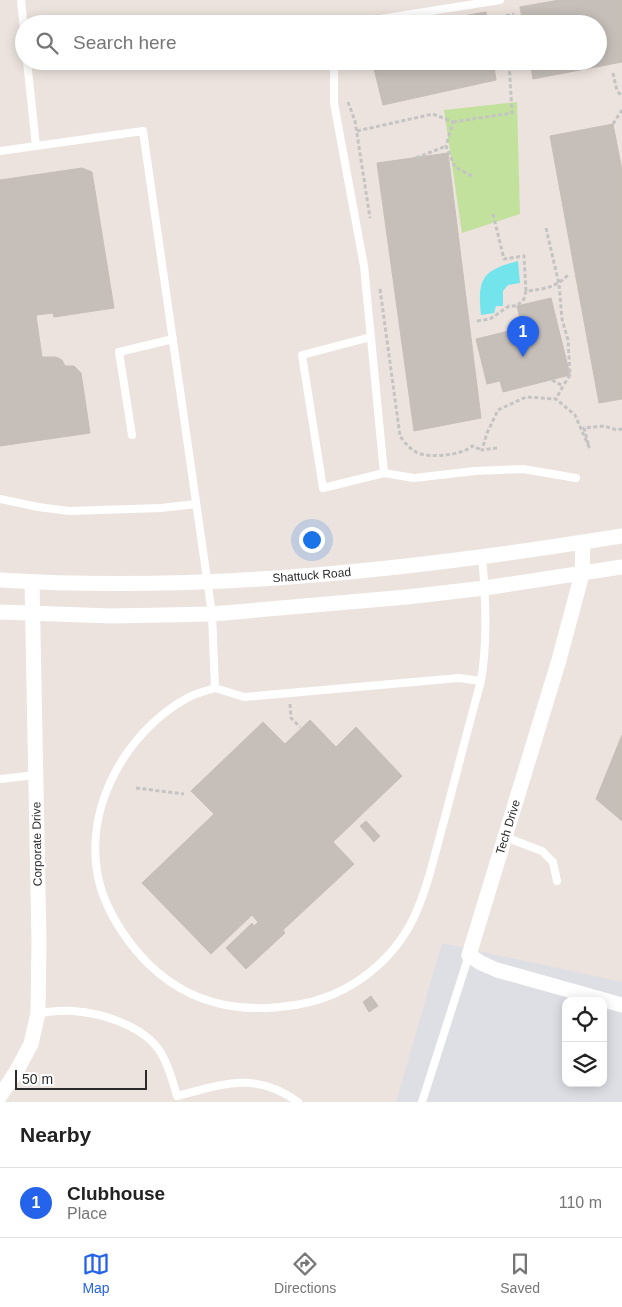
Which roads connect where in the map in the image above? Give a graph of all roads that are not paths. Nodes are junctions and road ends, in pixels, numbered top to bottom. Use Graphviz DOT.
graph roads {
  1 [pos="21,0"];
  2 [pos="500,0"];
  3 [pos="22,15"];
  4 [pos="406,15"];
  5 [pos="28,70"];
  6 [pos="334,70"];
  7 [pos="36,146"];
  8 [pos="0,151"];
  9 [pos="371,337"];
  10 [pos="173,339"];
  11 [pos="132,435"];
  12 [pos="384,473"];
  13 [pos="576,478"];
  14 [pos="0,499"];
  15 [pos="196,504"];
  16 [pos="622,536"];
  17 [pos="583,542"];
  18 [pos="482,557"];
  19 [pos="622,567"];
  20 [pos="582,574"];
  21 [pos="0,580"];
  22 [pos="32,582"];
  23 [pos="207,582"];
  24 [pos="485,588"];
  25 [pos="0,612"];
  26 [pos="32,614"];
  27 [pos="212,614"];
  28 [pos="481,681"];
  29 [pos="215,688"];
  30 [pos="36,775"];
  31 [pos="0,779"];
  32 [pos="505,837"];
  33 [pos="558,881"];
  34 [pos="469,955"];
  35 [pos="622,1005"];
  36 [pos="38,1013"];
  37 [pos="0,1096"];
  38 [pos="298,1102"];
  39 [pos="422,1102"];
  1 -- 3 [label="lane"];
  2 -- 4 [label="lane"];
  5 -- 7 [label="lane"];
  6 -- 9 [label="lane"];
  7 -- 8 [label="lane"];
  7 -- 10 [label="lane"];
  9 -- 12 [label="lane"];
  9 -- 12 [label="lane"];
  10 -- 11 [label="lane"];
  10 -- 15 [label="lane"];
  12 -- 13 [label="lane"];
  14 -- 15 [label="lane"];
  15 -- 23 [label="lane"];
  16 -- 17 [label="street, Shattuck Road"];
  17 -- 18 [label="street, Shattuck Road"];
  17 -- 20 [label="street, Tech Drive"];
  18 -- 23 [label="street, Shattuck Road"];
  18 -- 24 [label="lane"];
  19 -- 20 [label="street"];
  20 -- 24 [label="street"];
  20 -- 32 [label="street, Tech Drive"];
  21 -- 22 [label="street, Shattuck Road"];
  22 -- 23 [label="street, Shattuck Road"];
  22 -- 26 [label="street, Corporate Drive"];
  23 -- 27 [label="lane"];
  24 -- 27 [label="street"];
  24 -- 28 [label="lane"];
  25 -- 26 [label="street"];
  26 -- 27 [label="street"];
  26 -- 30 [label="street, Corporate Drive"];
  27 -- 29 [label="lane"];
  28 -- 29 [label="lane"];
  28 -- 29 [label="lane"];
  30 -- 31 [label="lane"];
  30 -- 36 [label="street, Corporate Drive"];
  32 -- 33 [label="lane"];
  32 -- 34 [label="street, Tech Drive"];
  34 -- 35 [label="street"];
  34 -- 39 [label="lane"];
  36 -- 37 [label="street, Corporate Drive"];
  36 -- 38 [label="lane"];
}
